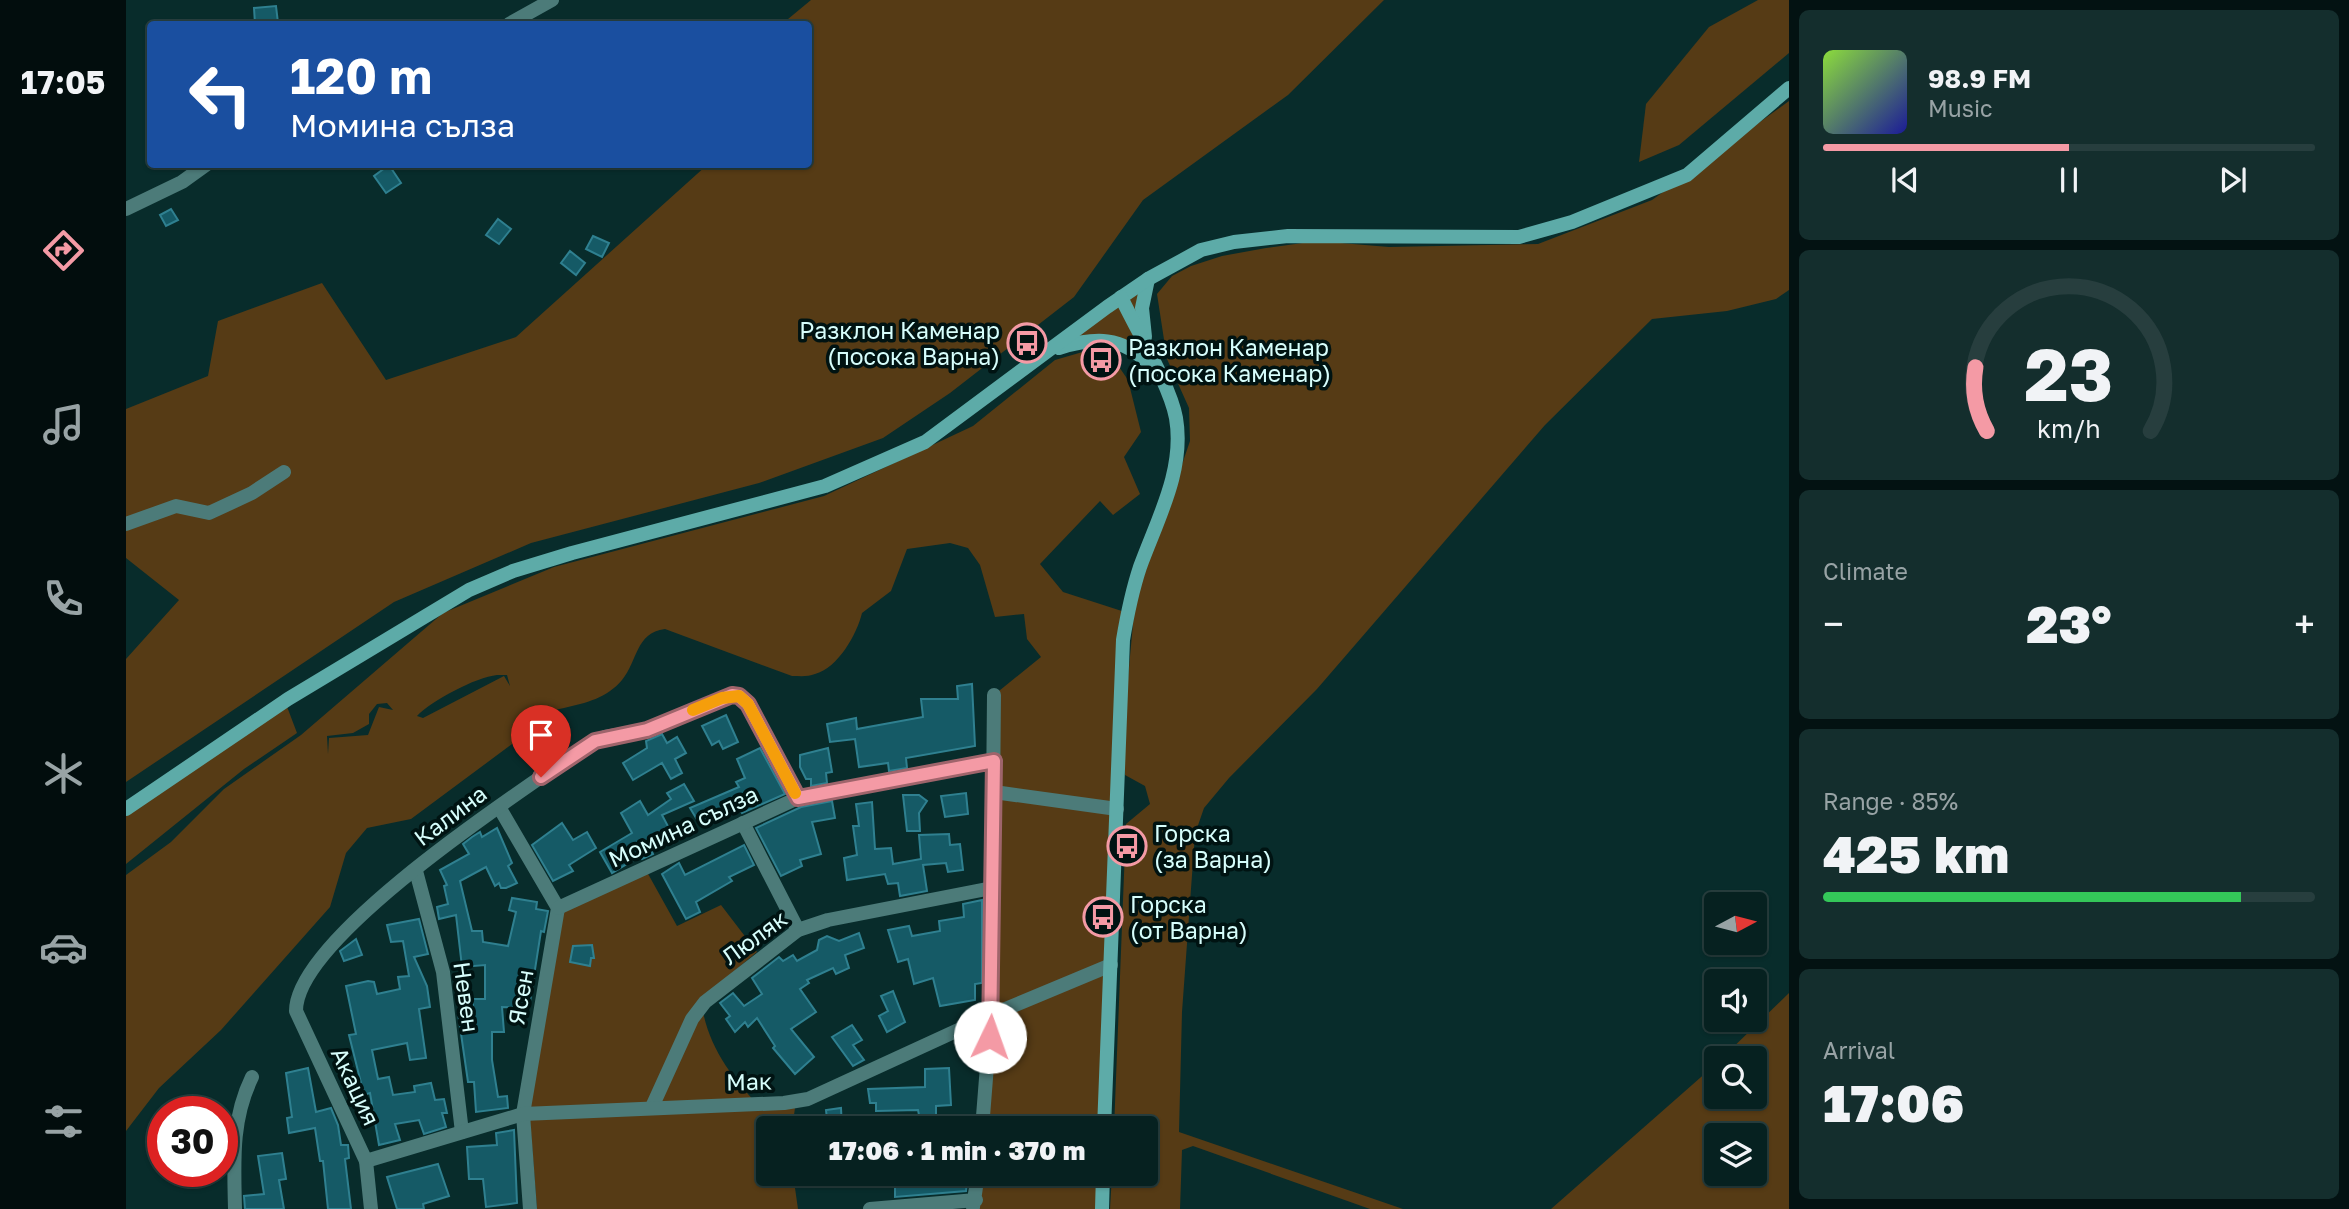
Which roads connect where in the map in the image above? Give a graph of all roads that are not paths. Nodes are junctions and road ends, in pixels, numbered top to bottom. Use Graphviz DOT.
graph roads {
  1 [pos="552,0"];
  2 [pos="514,21"];
  3 [pos="1789,88"];
  4 [pos="201,168"];
  5 [pos="126,209"];
  6 [pos="1148,279"];
  7 [pos="1121,297"];
  8 [pos="1051,350"];
  9 [pos="1156,371"];
  10 [pos="284,472"];
  11 [pos="126,524"];
  12 [pos="994,695"];
  13 [pos="994,761"];
  14 [pos="994,792"];
  15 [pos="798,798"];
  16 [pos="499,807"];
  17 [pos="126,809"];
  18 [pos="1117,809"];
  19 [pos="743,822"];
  20 [pos="416,871"];
  21 [pos="992,888"];
  22 [pos="558,908"];
  23 [pos="798,930"];
  24 [pos="1111,965"];
  25 [pos="303,985"];
  26 [pos="992,1015"];
  27 [pos="251,1077"];
  28 [pos="652,1107"];
  29 [pos="523,1114"];
  30 [pos="983,1116"];
  31 [pos="1105,1116"];
  32 [pos="462,1132"];
  33 [pos="366,1161"];
  34 [pos="976,1186"];
  35 [pos="1103,1186"];
  36 [pos="974,1204"];
  37 [pos="235,1209"];
  38 [pos="371,1209"];
  39 [pos="530,1209"];
  40 [pos="870,1209"];
  41 [pos="1102,1209"];
  1 -- 2 [label="street"];
  3 -- 6 [label="street"];
  4 -- 5 [label="street"];
  6 -- 7 [label="street"];
  6 -- 9 [label="street"];
  7 -- 8 [label="street"];
  7 -- 9 [label="street"];
  8 -- 9 [label="street"];
  8 -- 17 [label="street"];
  9 -- 18 [label="street"];
  10 -- 11 [label="street"];
  12 -- 13 [label="street"];
  13 -- 14 [label="street"];
  13 -- 15 [label="street, Момина сълза"];
  14 -- 18 [label="street"];
  14 -- 21 [label="street"];
  15 -- 16 [label="street, Калина"];
  15 -- 19 [label="street, Момина сълза"];
  16 -- 20 [label="street, Калина"];
  16 -- 22 [label="street"];
  18 -- 24 [label="street"];
  19 -- 22 [label="street, Момина сълза"];
  19 -- 23 [label="street"];
  20 -- 25 [label="street, Калина"];
  20 -- 32 [label="street, Невен"];
  21 -- 23 [label="street, Люляк"];
  21 -- 26 [label="street"];
  22 -- 29 [label="street, Ясен"];
  23 -- 28 [label="street, Люляк"];
  24 -- 26 [label="street, Мак"];
  24 -- 31 [label="street"];
  25 -- 33 [label="street, Акация"];
  26 -- 28 [label="street, Мак"];
  26 -- 30 [label="street"];
  27 -- 37 [label="street"];
  28 -- 29 [label="street, Мак"];
  29 -- 32 [label="street, Мак"];
  29 -- 39 [label="street, Ясен"];
  32 -- 33 [label="street, Мак"];
  33 -- 38 [label="street, Акация"];
  34 -- 36 [label="street"];
  35 -- 41 [label="street"];
  36 -- 40 [label="street"];
}
